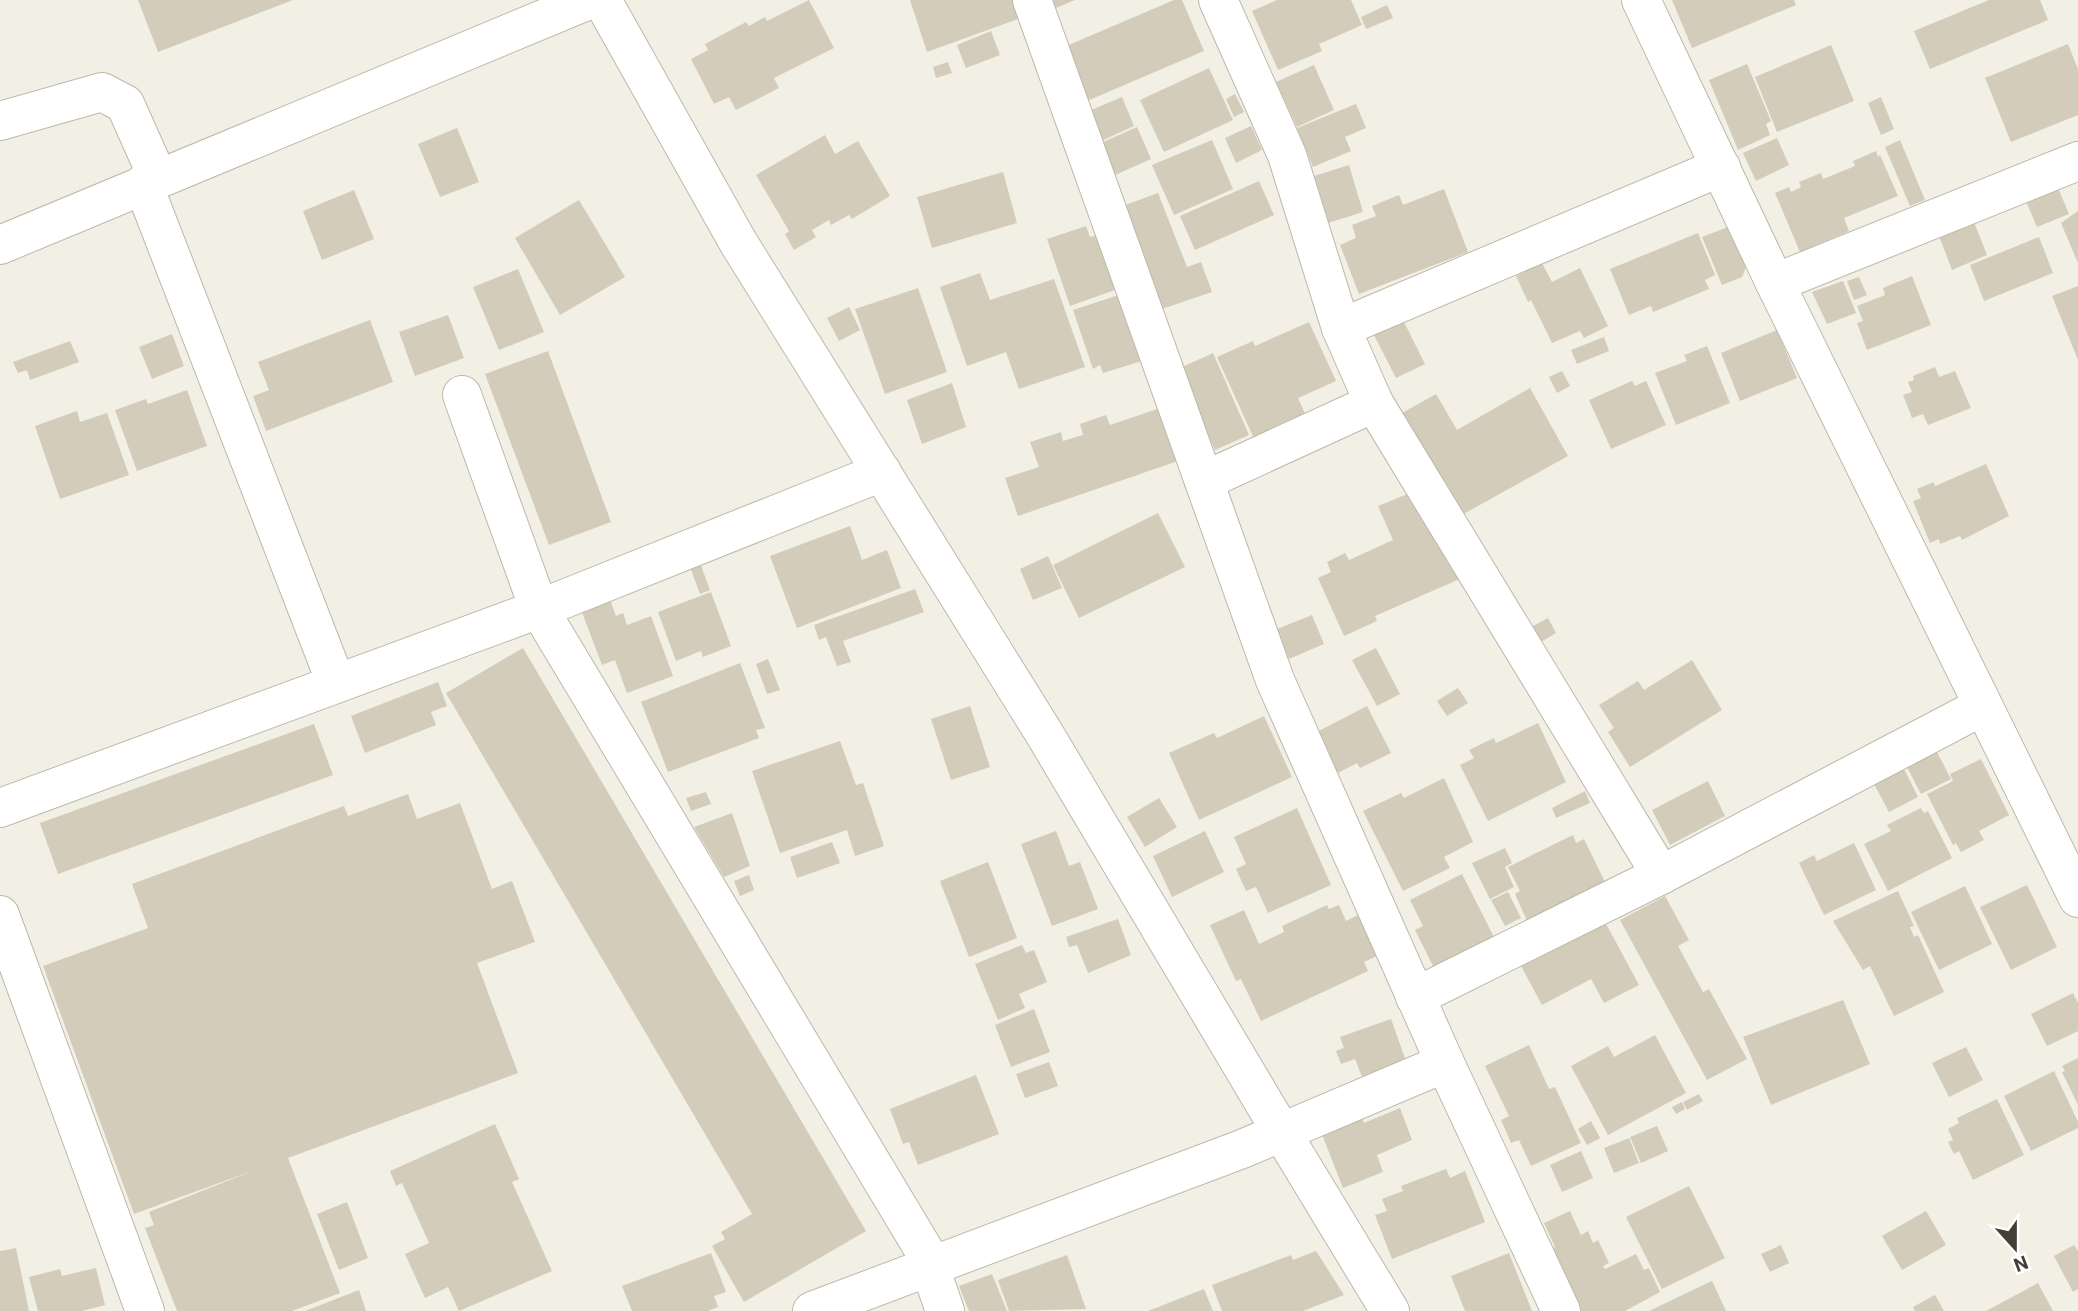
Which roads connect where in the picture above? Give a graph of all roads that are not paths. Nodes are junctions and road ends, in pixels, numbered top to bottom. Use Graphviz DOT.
graph roads {
  1 [pos="589,0"];
  2 [pos="602,0"];
  3 [pos="1032,0"];
  4 [pos="1218,0"];
  5 [pos="1641,0"];
  6 [pos="0,121"];
  7 [pos="2078,160"];
  8 [pos="1721,167"];
  9 [pos="151,181"];
  10 [pos="0,244"];
  11 [pos="1775,283"];
  12 [pos="1342,328"];
  13 [pos="463,395"];
  14 [pos="1374,403"];
  15 [pos="882,472"];
  16 [pos="1204,481"];
  17 [pos="538,608"];
  18 [pos="336,683"];
  19 [pos="1983,706"];
  20 [pos="0,808"];
  21 [pos="1661,875"];
  22 [pos="2078,898"];
  23 [pos="0,915"];
  24 [pos="1415,997"];
  25 [pos="1445,1063"];
  26 [pos="1282,1133"];
  27 [pos="929,1265"];
  28 [pos="145,1311"];
  29 [pos="812,1311"];
  30 [pos="945,1311"];
  31 [pos="1390,1311"];
  32 [pos="1561,1311"];
  1 -- 9 [label="street"];
  2 -- 15 [label="street"];
  3 -- 16 [label="street"];
  4 -- 12 [label="street"];
  5 -- 8 [label="street"];
  6 -- 9 [label="street"];
  7 -- 11 [label="street"];
  8 -- 11 [label="street"];
  8 -- 12 [label="street"];
  9 -- 10 [label="street"];
  9 -- 18 [label="street"];
  11 -- 19 [label="street"];
  12 -- 14 [label="street"];
  13 -- 17 [label="street"];
  14 -- 16 [label="street"];
  14 -- 21 [label="street"];
  15 -- 17 [label="street"];
  15 -- 26 [label="street"];
  16 -- 24 [label="street"];
  17 -- 18 [label="street"];
  17 -- 27 [label="street"];
  18 -- 20 [label="street"];
  19 -- 21 [label="street"];
  19 -- 22 [label="street"];
  21 -- 24 [label="street"];
  23 -- 28 [label="street"];
  24 -- 25 [label="street"];
  25 -- 26 [label="street"];
  25 -- 32 [label="street"];
  26 -- 27 [label="street"];
  26 -- 31 [label="street"];
  27 -- 29 [label="street"];
  27 -- 30 [label="street"];
}
